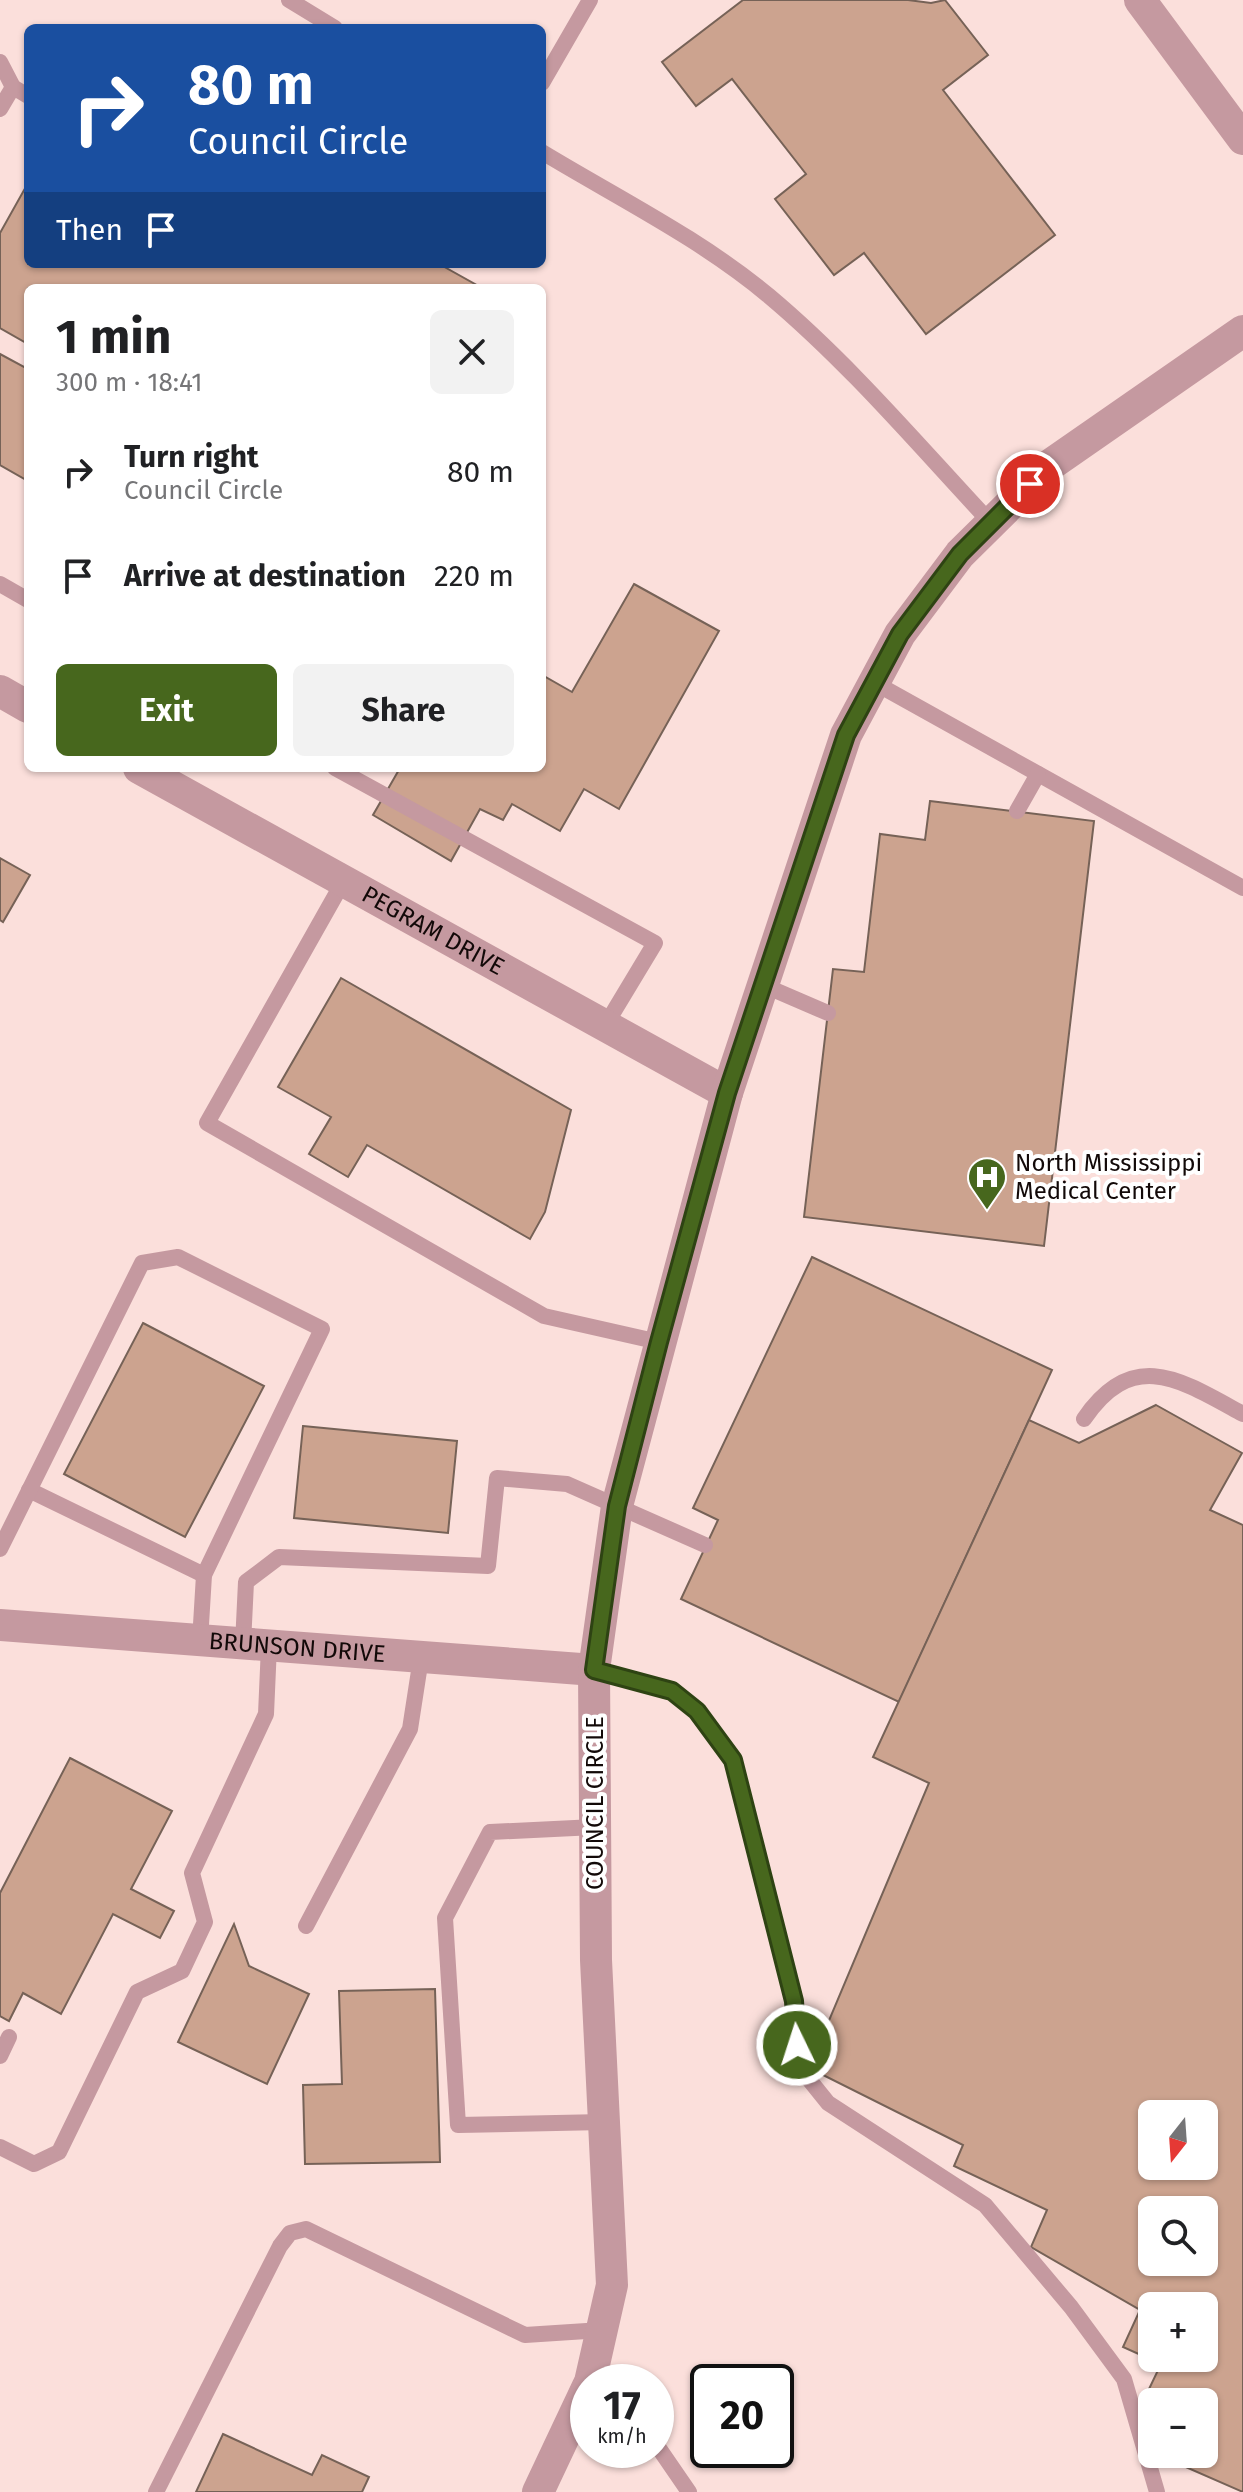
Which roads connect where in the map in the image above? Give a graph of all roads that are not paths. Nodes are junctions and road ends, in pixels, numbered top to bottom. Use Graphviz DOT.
graph roads {
  1 [pos="289,0"];
  2 [pos="590,0"];
  3 [pos="1140,0"];
  4 [pos="328,24"];
  5 [pos="0,62"];
  6 [pos="546,76"];
  7 [pos="13,87"];
  8 [pos="24,94"];
  9 [pos="0,109"];
  10 [pos="1243,139"];
  11 [pos="546,154"];
  12 [pos="1243,331"];
  13 [pos="991,523"];
  14 [pos="0,584"];
  15 [pos="24,598"];
  16 [pos="875,683"];
  17 [pos="146,772"];
  18 [pos="342,772"];
  19 [pos="1038,774"];
  20 [pos="1017,811"];
  21 [pos="343,882"];
  22 [pos="1243,888"];
  23 [pos="763,985"];
  24 [pos="828,1013"];
  25 [pos="605,1026"];
  26 [pos="727,1093"];
  27 [pos="659,1342"];
  28 [pos="1243,1414"];
  29 [pos="1084,1419"];
  30 [pos="29,1490"];
  31 [pos="617,1506"];
  32 [pos="705,1545"];
  33 [pos="0,1549"];
  34 [pos="204,1575"];
  35 [pos="0,1625"];
  36 [pos="200,1641"];
  37 [pos="256,1645"];
  38 [pos="421,1658"];
  39 [pos="594,1670"];
  40 [pos="595,1827"];
  41 [pos="306,1926"];
  42 [pos="9,2037"];
  43 [pos="0,2056"];
  44 [pos="604,2122"];
  45 [pos="0,2147"];
  46 [pos="602,2330"];
  47 [pos="596,2364"];
  48 [pos="570,2427"];
  49 [pos="672,2468"];
  50 [pos="156,2492"];
  51 [pos="538,2492"];
  52 [pos="689,2492"];
  53 [pos="1157,2492"];
  1 -- 4 [label="lane"];
  2 -- 6 [label="lane"];
  3 -- 10 [label="street"];
  5 -- 7 [label="lane"];
  7 -- 8 [label="lane"];
  7 -- 9 [label="lane"];
  11 -- 13 [label="lane"];
  12 -- 13 [label="street, COUNCIL CIRCLE"];
  13 -- 16 [label="street, COUNCIL CIRCLE"];
  14 -- 15 [label="lane"];
  16 -- 19 [label="lane"];
  16 -- 23 [label="street, COUNCIL CIRCLE"];
  17 -- 21 [label="street, PEGRAM DRIVE"];
  18 -- 25 [label="lane"];
  19 -- 20 [label="lane"];
  19 -- 22 [label="lane"];
  21 -- 25 [label="street, PEGRAM DRIVE"];
  21 -- 27 [label="lane"];
  23 -- 24 [label="lane"];
  23 -- 26 [label="street, COUNCIL CIRCLE"];
  25 -- 26 [label="street, PEGRAM DRIVE"];
  26 -- 27 [label="street, COUNCIL CIRCLE"];
  27 -- 31 [label="street, COUNCIL CIRCLE"];
  28 -- 29 [label="lane"];
  30 -- 33 [label="lane"];
  30 -- 34 [label="lane"];
  30 -- 34 [label="lane"];
  31 -- 32 [label="lane"];
  31 -- 37 [label="lane"];
  31 -- 39 [label="street, COUNCIL CIRCLE"];
  34 -- 36 [label="lane"];
  35 -- 36 [label="street, BRUNSON DRIVE"];
  36 -- 37 [label="street, BRUNSON DRIVE"];
  37 -- 38 [label="street, BRUNSON DRIVE"];
  37 -- 45 [label="lane"];
  38 -- 39 [label="street, BRUNSON DRIVE"];
  38 -- 41 [label="lane"];
  39 -- 40 [label="street, COUNCIL CIRCLE"];
  39 -- 53 [label="lane"];
  40 -- 44 [label="street, COUNCIL CIRCLE"];
  40 -- 44 [label="lane"];
  42 -- 43 [label="lane"];
  44 -- 46 [label="street, COUNCIL CIRCLE"];
  46 -- 47 [label="street, COUNCIL CIRCLE"];
  46 -- 50 [label="lane"];
  48 -- 51 [label="street, COUNCIL CIRCLE"];
  49 -- 52 [label="lane"];
}
